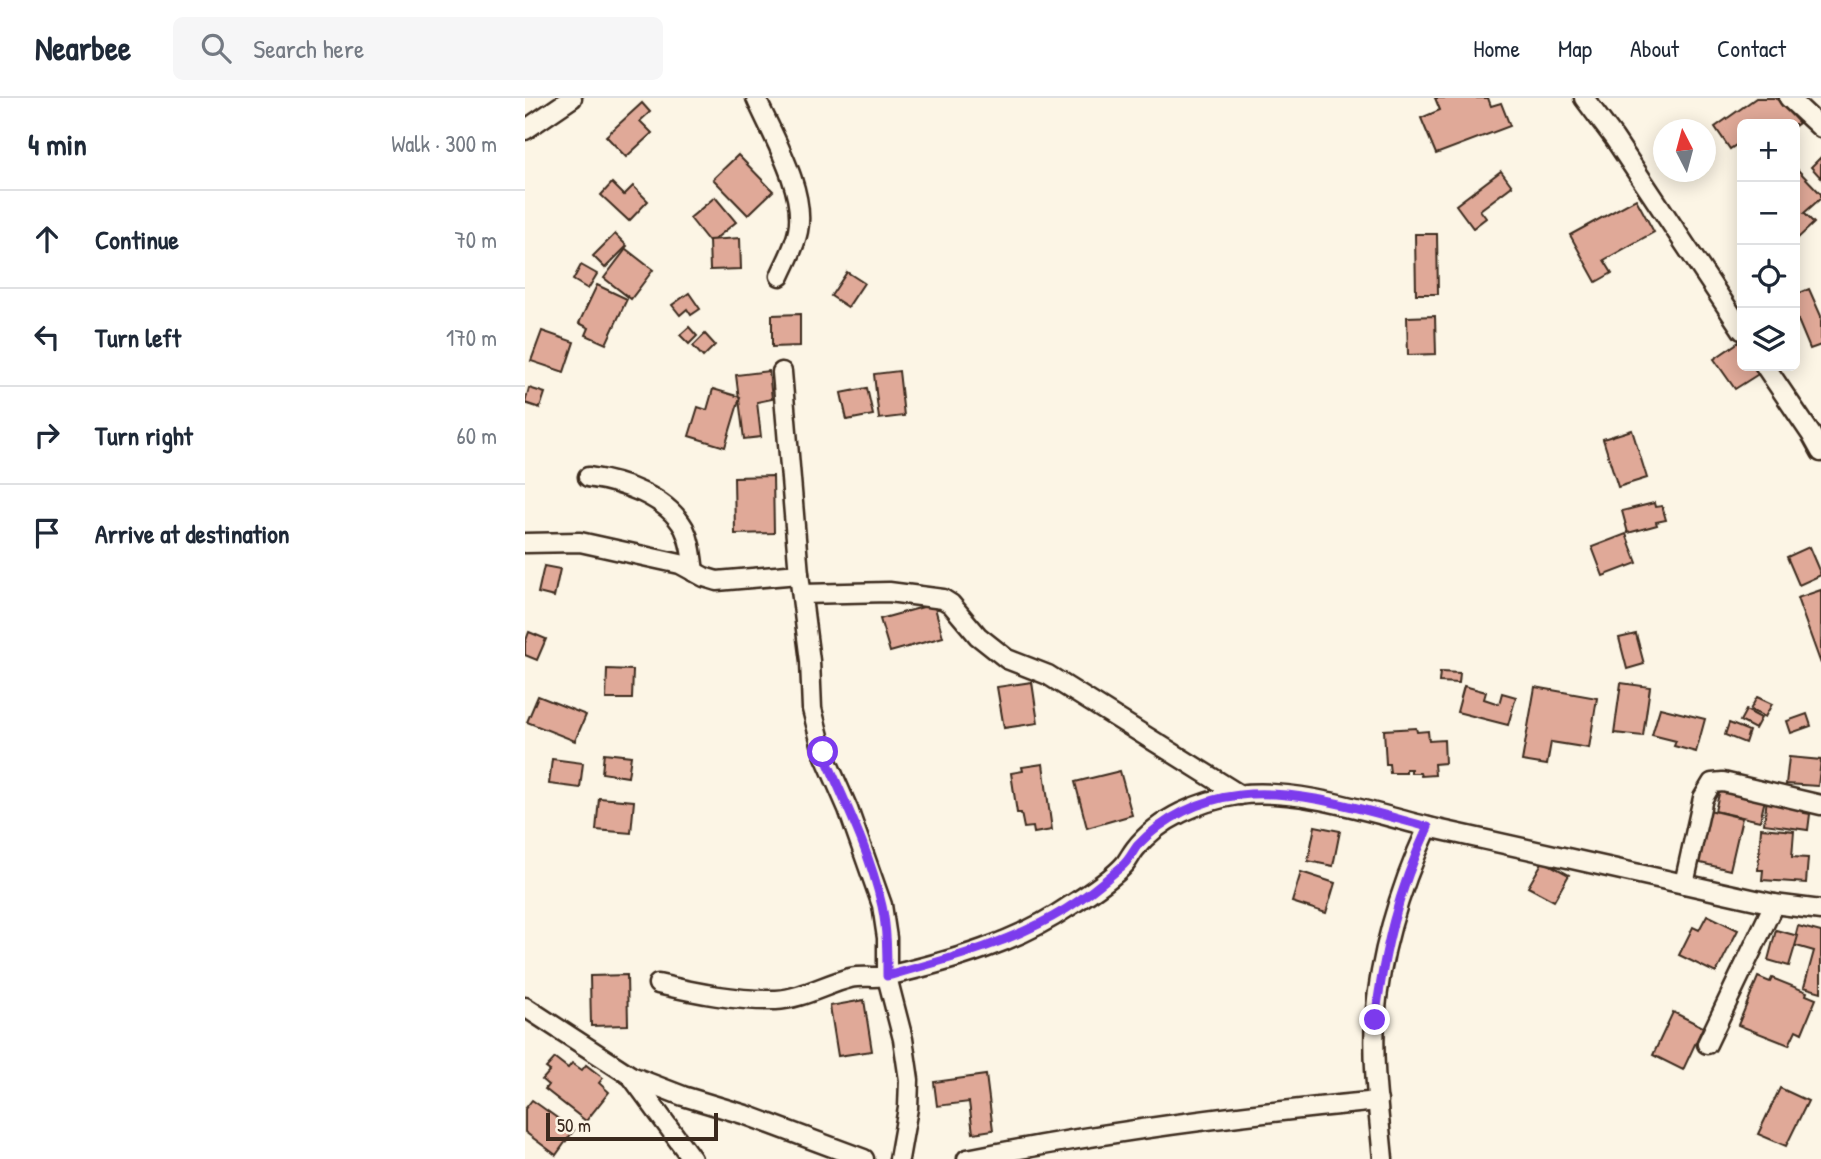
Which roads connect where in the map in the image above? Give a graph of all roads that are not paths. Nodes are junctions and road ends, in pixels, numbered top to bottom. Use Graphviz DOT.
graph roads {
  1 [pos="572,98"];
  2 [pos="756,98"];
  3 [pos="1584,98"];
  4 [pos="1789,98"];
  5 [pos="1821,128"];
  6 [pos="525,130"];
  7 [pos="780,276"];
  8 [pos="1737,322"];
  9 [pos="1768,371"];
  10 [pos="782,372"];
  11 [pos="1821,453"];
  12 [pos="588,477"];
  13 [pos="525,543"];
  14 [pos="694,572"];
  15 [pos="799,574"];
  16 [pos="802,594"];
  17 [pos="1240,795"];
  18 [pos="1821,805"];
  19 [pos="1428,827"];
  20 [pos="1684,884"];
  21 [pos="1774,904"];
  22 [pos="1821,910"];
  23 [pos="887,976"];
  24 [pos="658,984"];
  25 [pos="525,1007"];
  26 [pos="1707,1044"];
  27 [pos="631,1076"];
  28 [pos="1378,1101"];
  29 [pos="692,1159"];
  30 [pos="864,1159"];
  31 [pos="899,1159"];
  32 [pos="967,1159"];
  33 [pos="1383,1159"];
  1 -- 6 [label="street"];
  2 -- 7 [label="street"];
  3 -- 8 [label="street"];
  4 -- 5 [label="street"];
  9 -- 11 [label="street"];
  10 -- 15 [label="street"];
  12 -- 14 [label="street"];
  13 -- 14 [label="street"];
  14 -- 15 [label="street"];
  15 -- 16 [label="street"];
  16 -- 17 [label="street"];
  16 -- 23 [label="street"];
  17 -- 19 [label="street"];
  17 -- 23 [label="street"];
  18 -- 20 [label="street"];
  19 -- 20 [label="street"];
  19 -- 28 [label="street"];
  20 -- 21 [label="street"];
  21 -- 22 [label="street"];
  21 -- 26 [label="street"];
  23 -- 24 [label="street"];
  23 -- 31 [label="street"];
  25 -- 27 [label="street"];
  27 -- 29 [label="street"];
  27 -- 30 [label="street"];
  28 -- 32 [label="street"];
  28 -- 33 [label="street"];
}
